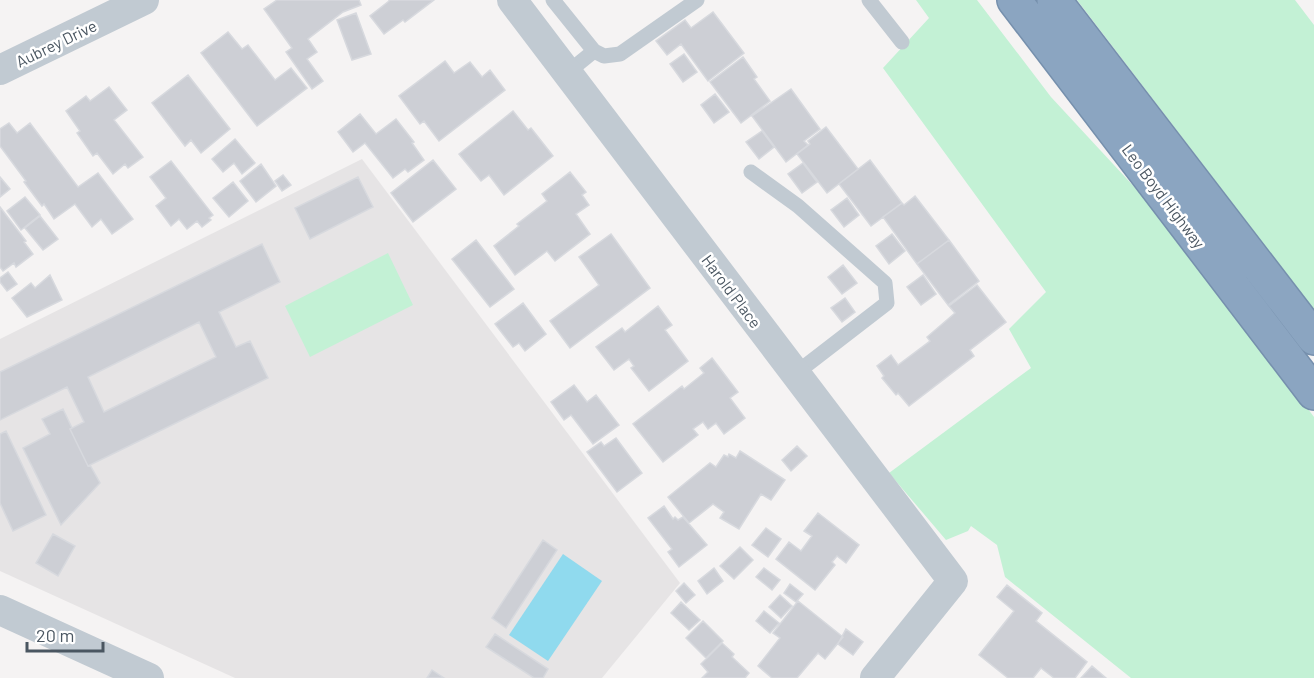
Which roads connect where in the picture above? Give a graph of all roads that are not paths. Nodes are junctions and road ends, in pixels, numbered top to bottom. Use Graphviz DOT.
graph roads {
  1 [pos="144,0"];
  2 [pos="512,0"];
  3 [pos="553,0"];
  4 [pos="698,0"];
  5 [pos="869,0"];
  6 [pos="1014,0"];
  7 [pos="1054,0"];
  8 [pos="902,42"];
  9 [pos="594,51"];
  10 [pos="0,70"];
  11 [pos="567,73"];
  12 [pos="751,172"];
  13 [pos="1314,338"];
  14 [pos="795,374"];
  15 [pos="1314,393"];
  16 [pos="0,610"];
  17 [pos="149,678"];
  18 [pos="874,678"];
  1 -- 10 [label="street, Aubrey Drive"];
  2 -- 11 [label="street, Harold Place"];
  3 -- 9 [label="lane"];
  4 -- 9 [label="lane"];
  5 -- 8 [label="lane"];
  6 -- 15 [label="highway, Leo Boyd Highway"];
  7 -- 13 [label="highway, Leo Boyd Highway"];
  9 -- 11 [label="lane"];
  11 -- 14 [label="street, Harold Place"];
  12 -- 14 [label="lane"];
  14 -- 18 [label="street, Harold Place"];
  16 -- 17 [label="street"];
}
